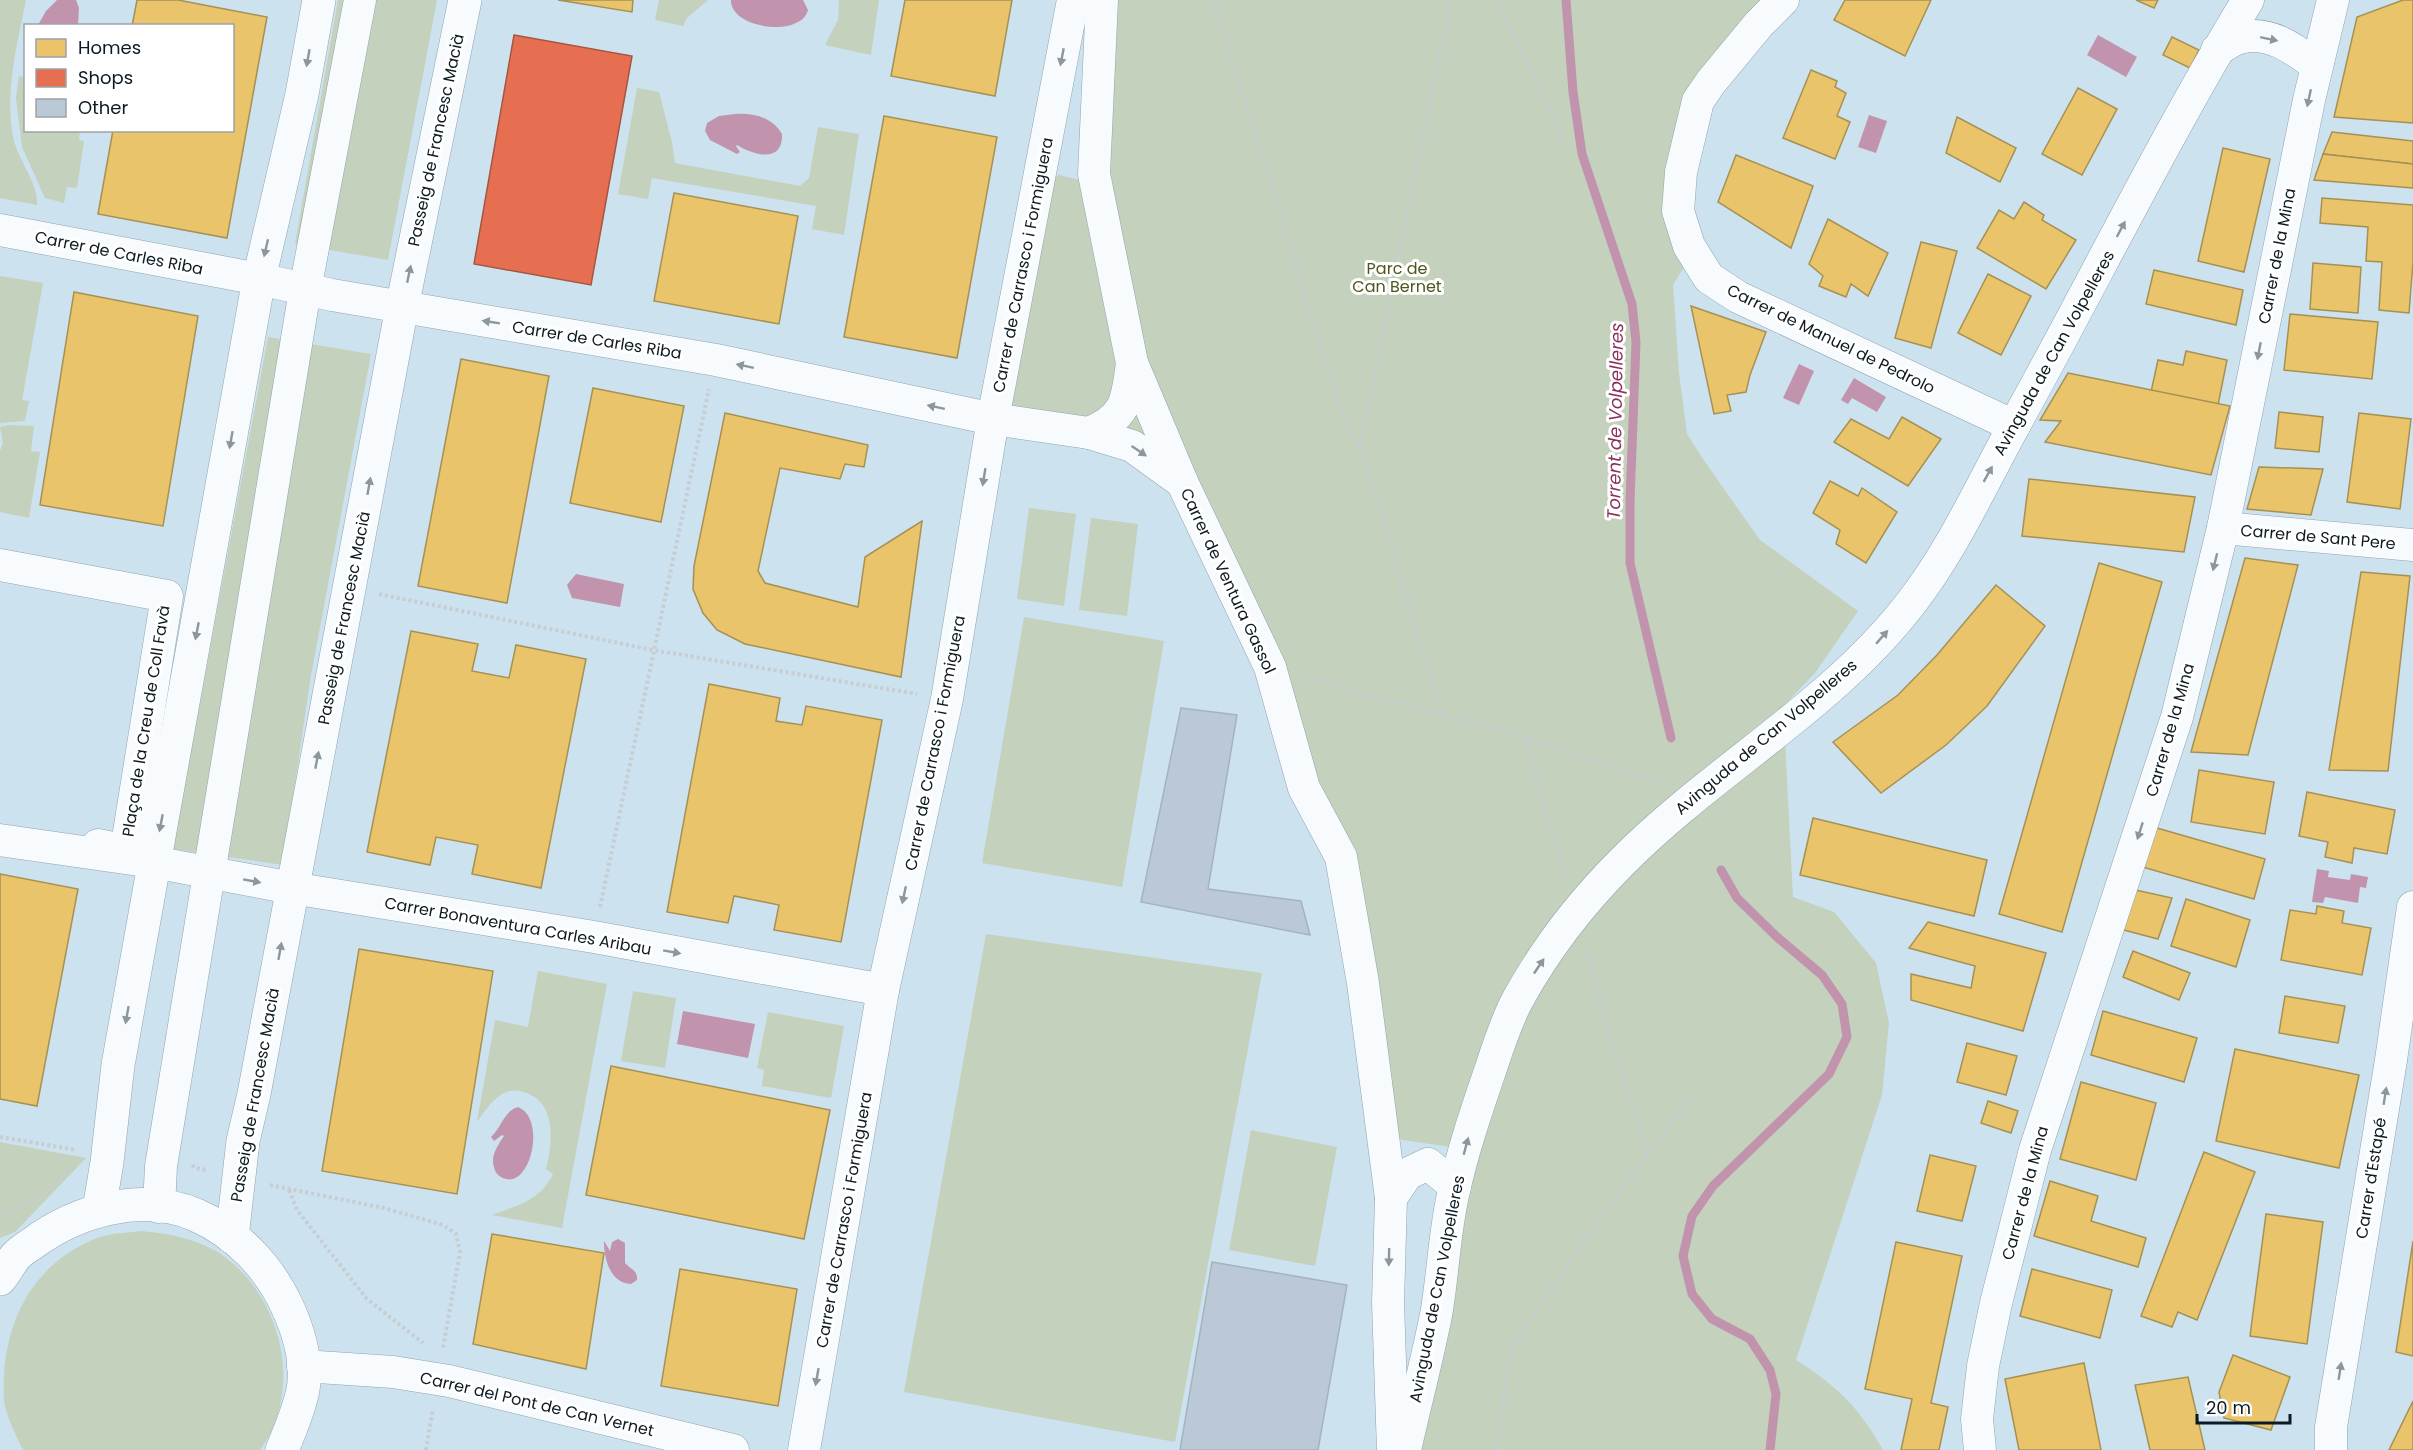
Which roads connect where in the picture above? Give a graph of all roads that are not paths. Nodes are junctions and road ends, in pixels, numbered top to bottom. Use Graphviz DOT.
graph roads {
  1 [pos="319,0"];
  2 [pos="360,0"];
  3 [pos="465,0"];
  4 [pos="1073,0"];
  5 [pos="1102,0"];
  6 [pos="1783,0"];
  7 [pos="2248,0"];
  8 [pos="2333,0"];
  9 [pos="2217,50"];
  10 [pos="2316,65"];
  11 [pos="0,230"];
  12 [pos="259,279"];
  13 [pos="305,290"];
  14 [pos="402,307"];
  15 [pos="1132,363"];
  16 [pos="993,419"];
  17 [pos="2014,426"];
  18 [pos="1089,433"];
  19 [pos="1182,482"];
  20 [pos="2223,528"];
  21 [pos="2413,545"];
  22 [pos="0,565"];
  23 [pos="0,825"];
  24 [pos="0,840"];
  25 [pos="153,862"];
  26 [pos="209,873"];
  27 [pos="291,888"];
  28 [pos="2413,907"];
  29 [pos="883,990"];
  30 [pos="2402,1061"];
  31 [pos="1399,1186"];
  32 [pos="1455,1186"];
  33 [pos="159,1207"];
  34 [pos="99,1210"];
  35 [pos="232,1237"];
  36 [pos="5,1264"];
  37 [pos="1388,1303"];
  38 [pos="1436,1313"];
  39 [pos="303,1366"];
  40 [pos="282,1450"];
  41 [pos="733,1450"];
  42 [pos="804,1450"];
  43 [pos="1393,1450"];
  44 [pos="1405,1450"];
  45 [pos="1980,1450"];
  46 [pos="2331,1450"];
  1 -- 12 [label="street, one-way"];
  2 -- 13 [label="street"];
  14 -- 3 [label="street, Passeig de Francesc Macià, one-way"];
  4 -- 16 [label="street, Carrer de Carrasco i Formiguera, one-way"];
  5 -- 15 [label="street, Carrer de Ventura Gassol"];
  6 -- 17 [label="street, Carrer de Manuel de Pedrolo"];
  7 -- 9 [label="street, Avinguda de Can Volpelleres"];
  8 -- 10 [label="street, Carrer de la Mina"];
  9 -- 10 [label="street, one-way"];
  17 -- 9 [label="street, Avinguda de Can Volpelleres, one-way"];
  10 -- 20 [label="street, Carrer de la Mina, one-way"];
  11 -- 12 [label="street, Carrer de Carles Riba"];
  12 -- 13 [label="street, Carrer de Carles Riba"];
  12 -- 25 [label="street, one-way"];
  13 -- 14 [label="street, Carrer de Carles Riba"];
  13 -- 26 [label="street"];
  16 -- 14 [label="street, Carrer de Carles Riba, one-way"];
  27 -- 14 [label="street, Passeig de Francesc Macià, one-way"];
  15 -- 18 [label="street, Carrer de Ventura Gassol"];
  15 -- 19 [label="street, Carrer de Ventura Gassol"];
  16 -- 18 [label="street, Carrer de Carles Riba"];
  16 -- 29 [label="street, Carrer de Carrasco i Formiguera, one-way"];
  32 -- 17 [label="street, Avinguda de Can Volpelleres, one-way"];
  18 -- 19 [label="street, Carrer de Carles Riba, one-way"];
  19 -- 31 [label="street, Carrer de Ventura Gassol"];
  20 -- 21 [label="street, Carrer de Sant Pere"];
  20 -- 45 [label="street, Carrer de la Mina, one-way"];
  22 -- 23 [label="street, Plaça de la Creu de Coll Favà"];
  24 -- 25 [label="street, Carrer Bonaventura Carles Aribau"];
  25 -- 26 [label="street, Carrer Bonaventura Carles Aribau"];
  25 -- 34 [label="street, one-way"];
  26 -- 27 [label="street, Carrer Bonaventura Carles Aribau, one-way"];
  26 -- 33 [label="street"];
  27 -- 29 [label="street, Carrer Bonaventura Carles Aribau, one-way"];
  35 -- 27 [label="street, Passeig de Francesc Macià, one-way"];
  28 -- 30 [label="street, Carrer d'Estapé"];
  29 -- 42 [label="street, Carrer de Carrasco i Formiguera, one-way"];
  46 -- 30 [label="street, Carrer d'Estapé, one-way"];
  31 -- 32 [label="street"];
  31 -- 37 [label="street, Carrer de Ventura Gassol, one-way"];
  32 -- 38 [label="street, Avinguda de Can Volpelleres"];
  33 -- 34 [label="street"];
  33 -- 35 [label="street"];
  34 -- 36 [label="street"];
  35 -- 39 [label="street"];
  37 -- 38 [label="street"];
  37 -- 43 [label="street, Carrer de Ventura Gassol"];
  38 -- 44 [label="street, Avinguda de Can Volpelleres"];
  39 -- 40 [label="street"];
  39 -- 41 [label="street, Carrer del Pont de Can Vernet"];
}
